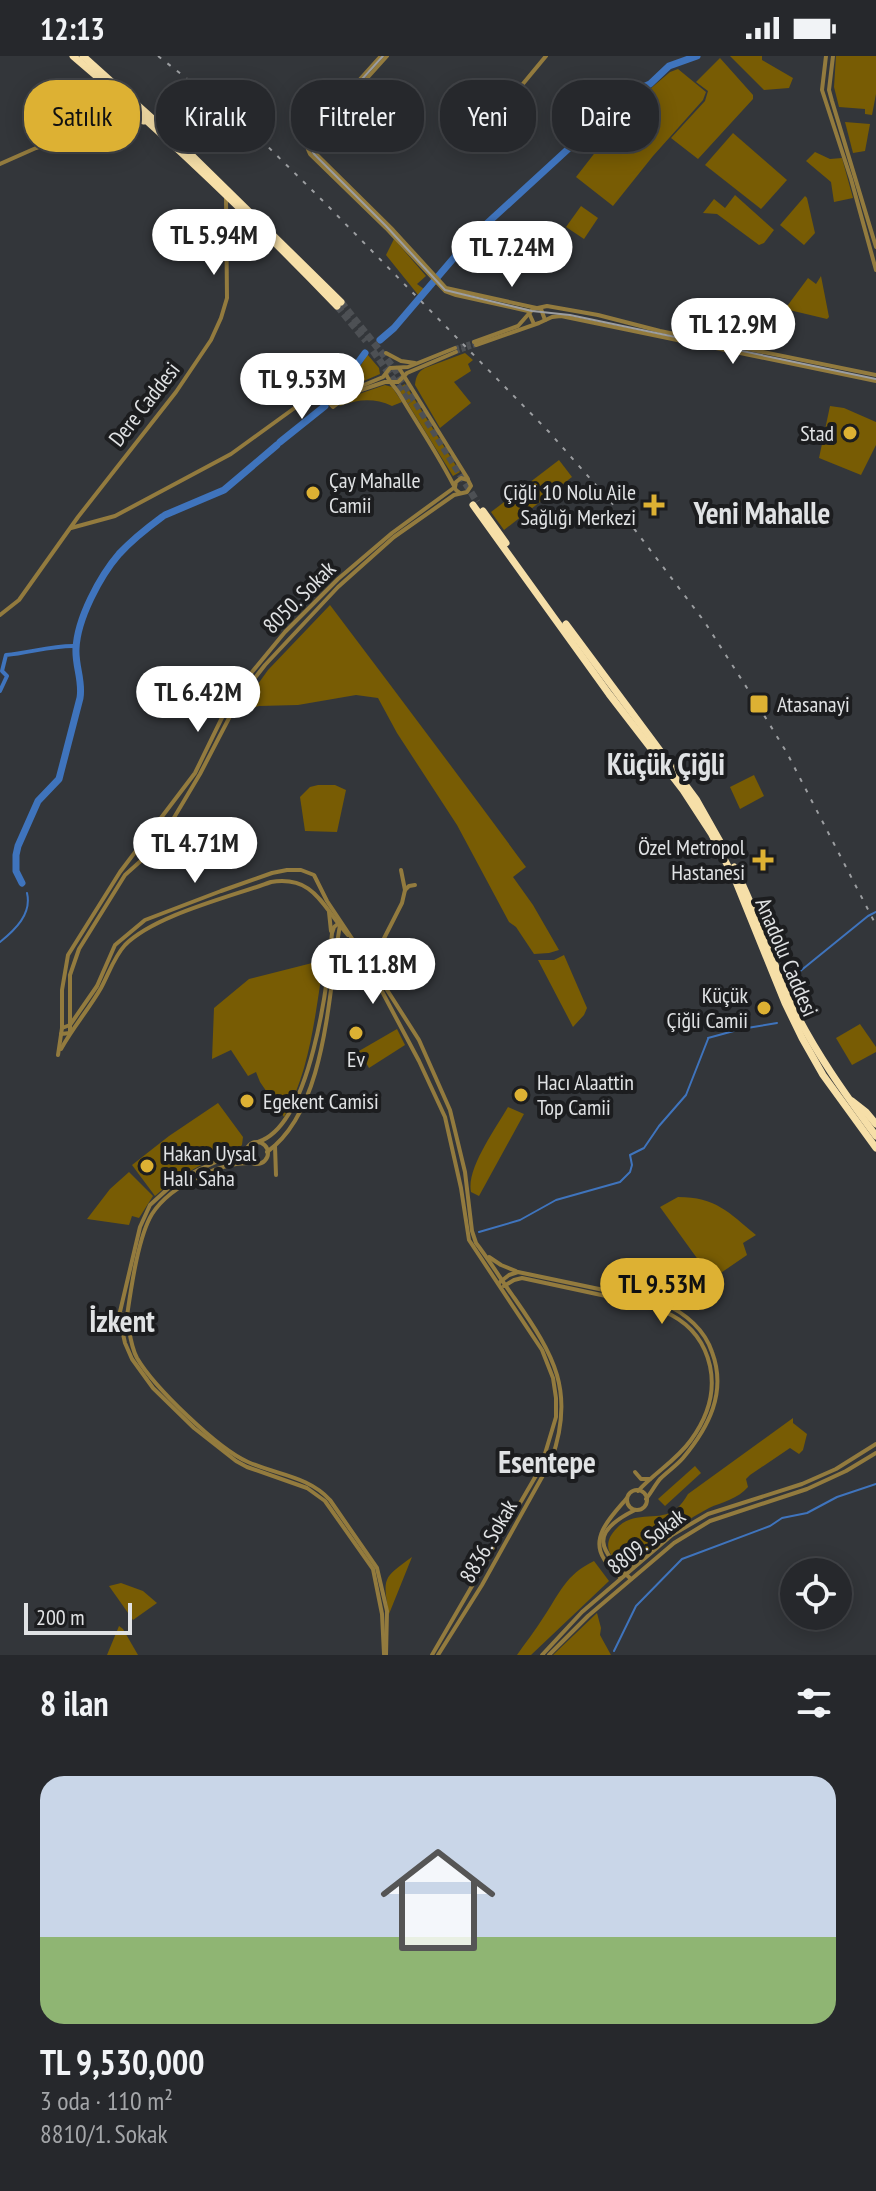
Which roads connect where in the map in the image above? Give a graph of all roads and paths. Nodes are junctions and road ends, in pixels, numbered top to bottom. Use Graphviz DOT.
graph roads {
  1 [pos="73,56"];
  2 [pos="83,56"];
  3 [pos="381,56"];
  4 [pos="387,56"];
  5 [pos="546,56"];
  6 [pos="826,56"];
  7 [pos="833,56"];
  8 [pos="101,80"];
  9 [pos="106,80"];
  10 [pos="359,80"];
  11 [pos="365,80"];
  12 [pos="526,80"];
  13 [pos="140,116"];
  14 [pos="140,116"];
  15 [pos="27,152"];
  16 [pos="314,152"];
  17 [pos="0,164"];
  18 [pos="226,196"];
  19 [pos="876,247"];
  20 [pos="876,270"];
  21 [pos="441,285"];
  22 [pos="536,308"];
  23 [pos="529,313"];
  24 [pos="545,320"];
  25 [pos="534,324"];
  26 [pos="456,350"];
  27 [pos="386,353"];
  28 [pos="417,366"];
  29 [pos="398,368"];
  30 [pos="386,374"];
  31 [pos="403,375"];
  32 [pos="876,378"];
  33 [pos="390,382"];
  34 [pos="413,390"];
  35 [pos="349,394"];
  36 [pos="469,481"];
  37 [pos="455,487"];
  38 [pos="460,493"];
  39 [pos="71,528"];
  40 [pos="0,615"];
  41 [pos="401,870"];
  42 [pos="415,885"];
  43 [pos="405,890"];
  44 [pos="329,910"];
  45 [pos="340,924"];
  46 [pos="332,933"];
  47 [pos="339,937"];
  48 [pos="351,938"];
  49 [pos="361,952"];
  50 [pos="373,961"];
  51 [pos="70,1025"];
  52 [pos="61,1031"];
  53 [pos="70,1033"];
  54 [pos="849,1099"];
  55 [pos="876,1124"];
  56 [pos="876,1136"];
  57 [pos="258,1142"];
  58 [pos="275,1146"];
  59 [pos="247,1148"];
  60 [pos="876,1148"];
  61 [pos="267,1152"];
  62 [pos="253,1163"];
  63 [pos="276,1175"];
  64 [pos="175,1186"];
  65 [pos="484,1253"];
  66 [pos="518,1272"];
  67 [pos="502,1284"];
  68 [pos="119,1316"];
  69 [pos="127,1316"];
  70 [pos="128,1323"];
  71 [pos="121,1325"];
  72 [pos="196,1426"];
  73 [pos="876,1444"];
  74 [pos="876,1453"];
  75 [pos="635,1472"];
  76 [pos="653,1478"];
  77 [pos="638,1491"];
  78 [pos="627,1498"];
  79 [pos="646,1499"];
  80 [pos="635,1510"];
  81 [pos="616,1563"];
  82 [pos="639,1563"];
  83 [pos="614,1570"];
  84 [pos="626,1579"];
  85 [pos="614,1585"];
  86 [pos="385,1655"];
  87 [pos="435,1655"];
  88 [pos="542,1655"];
  89 [pos="549,1655"];
  1 -- 8 [label="highway"];
  2 -- 9 [label="highway"];
  3 -- 10 [label="street"];
  4 -- 11 [label="street"];
  5 -- 12 [label="street"];
  6 -- 20 [label="street"];
  7 -- 19 [label="street"];
  13 -- 18 [label="highway"];
  14 -- 18 [label="highway"];
  15 -- 17 [label="street"];
  16 -- 21 [label="street"];
  18 -- 39 [label="street, Dere Caddesi"];
  21 -- 22 [label="street"];
  21 -- 23 [label="street"];
  22 -- 23 [label="street"];
  22 -- 24 [label="street"];
  22 -- 32 [label="street"];
  23 -- 25 [label="street"];
  23 -- 25 [label="street"];
  24 -- 25 [label="street"];
  24 -- 32 [label="street"];
  26 -- 28 [label="street"];
  27 -- 28 [label="street"];
  28 -- 29 [label="street"];
  28 -- 31 [label="street"];
  28 -- 34 [label="street"];
  29 -- 30 [label="street"];
  29 -- 31 [label="street"];
  30 -- 33 [label="street"];
  30 -- 35 [label="street"];
  31 -- 33 [label="street"];
  31 -- 34 [label="street"];
  33 -- 35 [label="street"];
  33 -- 37 [label="street"];
  34 -- 36 [label="street"];
  35 -- 39 [label="street"];
  36 -- 37 [label="street"];
  36 -- 38 [label="street"];
  37 -- 38 [label="street"];
  37 -- 52 [label="street, 8050. Sokak"];
  38 -- 51 [label="street, 8050. Sokak"];
  39 -- 40 [label="street, Dere Caddesi"];
  41 -- 43 [label="street"];
  42 -- 43 [label="street"];
  43 -- 50 [label="street"];
  44 -- 45 [label="street"];
  44 -- 46 [label="street"];
  44 -- 53 [label="street"];
  45 -- 46 [label="street"];
  45 -- 47 [label="street"];
  45 -- 48 [label="street"];
  45 -- 51 [label="street"];
  46 -- 57 [label="street"];
  47 -- 48 [label="street"];
  47 -- 58 [label="street"];
  48 -- 49 [label="street"];
  49 -- 50 [label="street"];
  49 -- 67 [label="street"];
  50 -- 65 [label="street"];
  51 -- 52 [label="street"];
  51 -- 53 [label="street, 8050. Sokak"];
  52 -- 53 [label="street"];
  52 -- 53 [label="street, 8050. Sokak"];
  54 -- 55 [label="highway"];
  54 -- 56 [label="highway, Anadolu Caddesi"];
  54 -- 60 [label="highway, Anadolu Caddesi"];
  57 -- 59 [label="street"];
  57 -- 61 [label="street"];
  58 -- 61 [label="street"];
  58 -- 63 [label="street"];
  59 -- 62 [label="street"];
  59 -- 64 [label="street"];
  61 -- 62 [label="street"];
  62 -- 64 [label="street"];
  64 -- 68 [label="street"];
  64 -- 69 [label="street"];
  65 -- 66 [label="street"];
  65 -- 67 [label="street"];
  66 -- 67 [label="street"];
  66 -- 79 [label="street"];
  67 -- 76 [label="street"];
  67 -- 87 [label="street"];
  68 -- 69 [label="street"];
  68 -- 71 [label="street"];
  69 -- 70 [label="street"];
  70 -- 71 [label="street"];
  70 -- 72 [label="street"];
  71 -- 72 [label="street"];
  72 -- 86 [label="street"];
  73 -- 82 [label="street, 8809. Sokak"];
  74 -- 84 [label="street, 8809. Sokak"];
  75 -- 76 [label="street"];
  76 -- 77 [label="street"];
  77 -- 78 [label="street"];
  77 -- 79 [label="street"];
  78 -- 80 [label="street"];
  78 -- 83 [label="street"];
  79 -- 80 [label="street"];
  80 -- 81 [label="street"];
  81 -- 82 [label="street"];
  81 -- 84 [label="street"];
  82 -- 84 [label="street, 8809. Sokak"];
  83 -- 84 [label="street"];
  83 -- 85 [label="street"];
  84 -- 85 [label="street, 8809. Sokak"];
  84 -- 89 [label="street, 8809. Sokak"];
  85 -- 88 [label="street, 8809. Sokak"];
}
